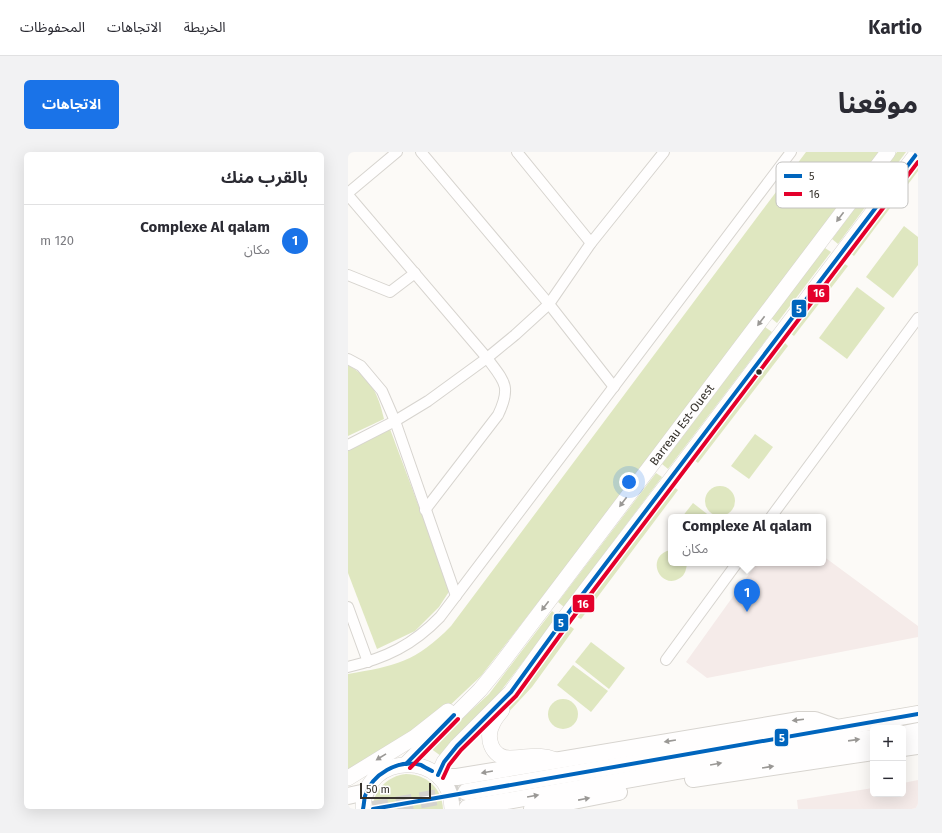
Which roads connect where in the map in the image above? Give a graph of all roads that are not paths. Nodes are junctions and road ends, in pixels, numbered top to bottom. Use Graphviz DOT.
graph roads {
  1 [pos="397,152"];
  2 [pos="421,152"];
  3 [pos="664,152"];
  4 [pos="791,152"];
  5 [pos="888,152"];
  6 [pos="918,152"];
  7 [pos="523,154"];
  8 [pos="783,162"];
  9 [pos="880,162"];
  10 [pos="908,165"];
  11 [pos="776,172"];
  12 [pos="348,194"];
  13 [pos="846,208"];
  14 [pos="876,208"];
  15 [pos="591,243"];
  16 [pos="415,273"];
  17 [pos="348,275"];
  18 [pos="548,304"];
  19 [pos="918,318"];
  20 [pos="487,358"];
  21 [pos="348,359"];
  22 [pos="614,387"];
  23 [pos="395,421"];
  24 [pos="348,446"];
  25 [pos="425,510"];
  26 [pos="773,514"];
  27 [pos="735,566"];
  28 [pos="456,596"];
  29 [pos="348,607"];
  30 [pos="666,660"];
  31 [pos="368,662"];
  32 [pos="348,667"];
  33 [pos="511,692"];
  34 [pos="471,698"];
  35 [pos="918,714"];
  36 [pos="836,727"];
  37 [pos="918,732"];
  38 [pos="906,734"];
  39 [pos="870,738"];
  40 [pos="918,746"];
  41 [pos="906,748"];
  42 [pos="870,752"];
  43 [pos="557,760"];
  44 [pos="406,764"];
  45 [pos="439,776"];
  46 [pos="348,778"];
  47 [pos="366,792"];
  48 [pos="348,796"];
  49 [pos="462,803"];
  50 [pos="363,809"];
  51 [pos="532,809"];
  1 -- 12 [label="street"];
  2 -- 18 [label="street"];
  3 -- 15 [label="street"];
  4 -- 8 [label="street"];
  5 -- 9 [label="main road, Barreau Est-Ouest, one-way"];
  6 -- 10 [label="main road, Barreau Est-Ouest"];
  7 -- 15 [label="street"];
  11 -- 22 [label="street"];
  12 -- 16 [label="street"];
  13 -- 34 [label="main road, Barreau Est-Ouest, one-way"];
  14 -- 33 [label="main road, Barreau Est-Ouest"];
  15 -- 18 [label="street"];
  16 -- 17 [label="street"];
  16 -- 20 [label="street"];
  18 -- 20 [label="street"];
  18 -- 22 [label="street"];
  19 -- 26 [label="street"];
  20 -- 23 [label="street"];
  20 -- 25 [label="street"];
  21 -- 23 [label="street"];
  22 -- 28 [label="street"];
  23 -- 24 [label="street"];
  23 -- 25 [label="street"];
  25 -- 28 [label="street"];
  27 -- 30 [label="street"];
  28 -- 31 [label="street"];
  29 -- 31 [label="street"];
  31 -- 32 [label="street"];
  33 -- 43 [label="main road"];
  33 -- 45 [label="main road, Barreau Est-Ouest"];
  34 -- 44 [label="main road, Barreau Est-Ouest"];
  34 -- 46 [label="main road, one-way"];
  35 -- 36 [label="highway"];
  36 -- 43 [label="highway, one-way"];
  36 -- 49 [label="highway"];
  37 -- 38 [label="highway"];
  49 -- 39 [label="highway, one-way"];
  40 -- 41 [label="highway"];
  51 -- 42 [label="highway, one-way"];
  43 -- 45 [label="highway, one-way"];
  44 -- 45 [label="main road"];
  44 -- 47 [label="main road"];
  45 -- 49 [label="main road"];
  47 -- 48 [label="highway"];
  47 -- 50 [label="main road"];
}
